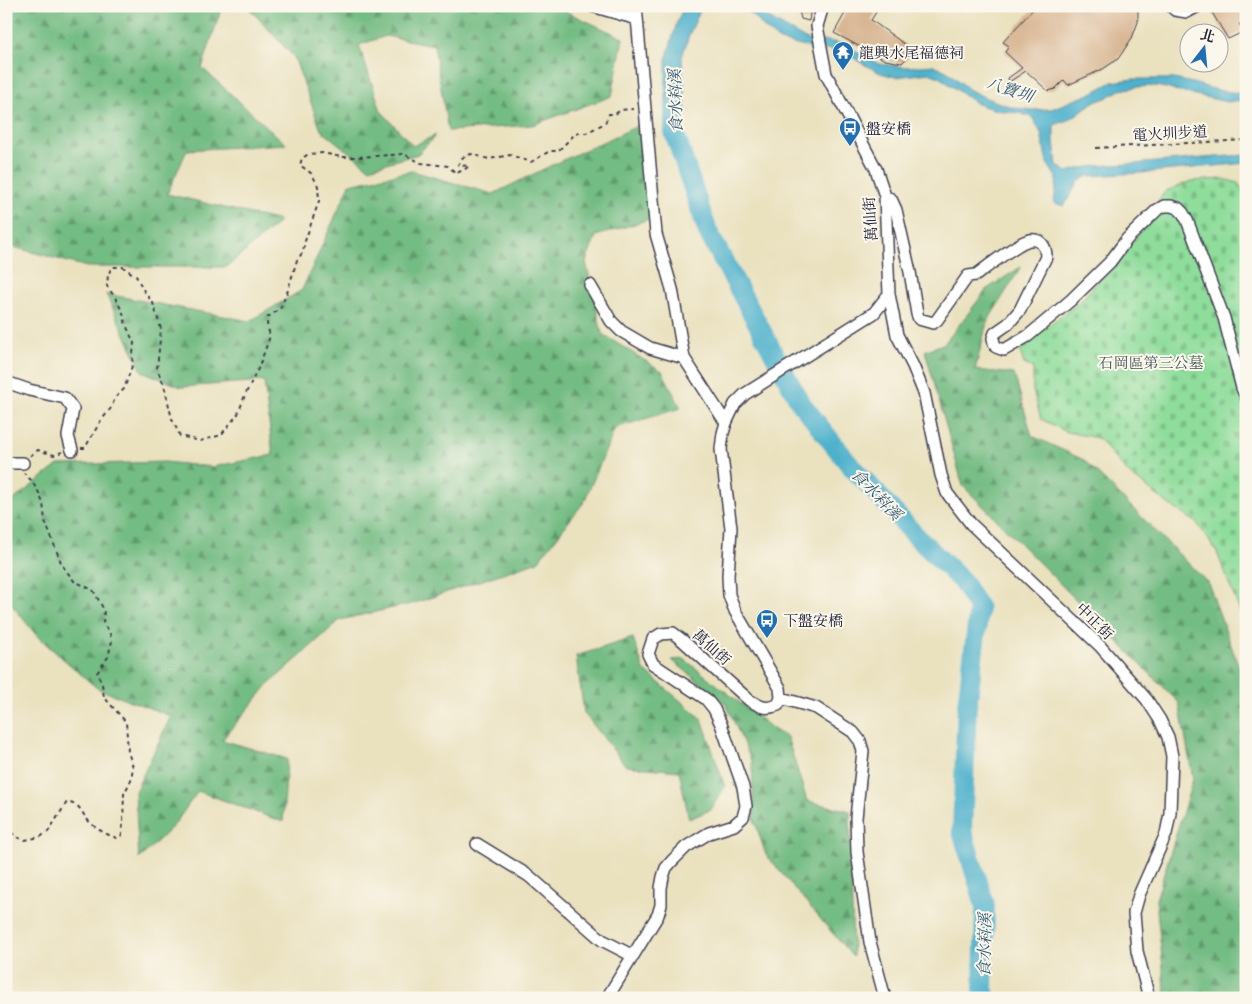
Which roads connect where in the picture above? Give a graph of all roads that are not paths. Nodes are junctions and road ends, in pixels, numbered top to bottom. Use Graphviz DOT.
graph roads {
  1 [pos="592,6"];
  2 [pos="636,6"];
  3 [pos="823,6"];
  4 [pos="1171,6"];
  5 [pos="1198,6"];
  6 [pos="637,19"];
  7 [pos="885,196"];
  8 [pos="590,285"];
  9 [pos="888,294"];
  10 [pos="684,358"];
  11 [pos="6,382"];
  12 [pos="1246,397"];
  13 [pos="726,423"];
  14 [pos="72,450"];
  15 [pos="23,462"];
  16 [pos="6,463"];
  17 [pos="781,698"];
  18 [pos="478,844"];
  19 [pos="633,956"];
  20 [pos="607,998"];
  21 [pos="885,998"];
  22 [pos="1149,998"];
  1 -- 6 [label="street"];
  2 -- 6 [label="street"];
  3 -- 7 [label="street, 萬仙街"];
  4 -- 5 [label="street"];
  6 -- 10 [label="street"];
  7 -- 9 [label="street, 萬仙街"];
  7 -- 12 [label="street"];
  8 -- 10 [label="street"];
  9 -- 13 [label="street"];
  9 -- 22 [label="street, 中正街"];
  10 -- 13 [label="street"];
  11 -- 14 [label="street"];
  13 -- 17 [label="street"];
  15 -- 16 [label="street"];
  17 -- 19 [label="street, 萬仙街"];
  17 -- 21 [label="street"];
  18 -- 19 [label="street"];
  19 -- 20 [label="street, 萬仙街"];
}
